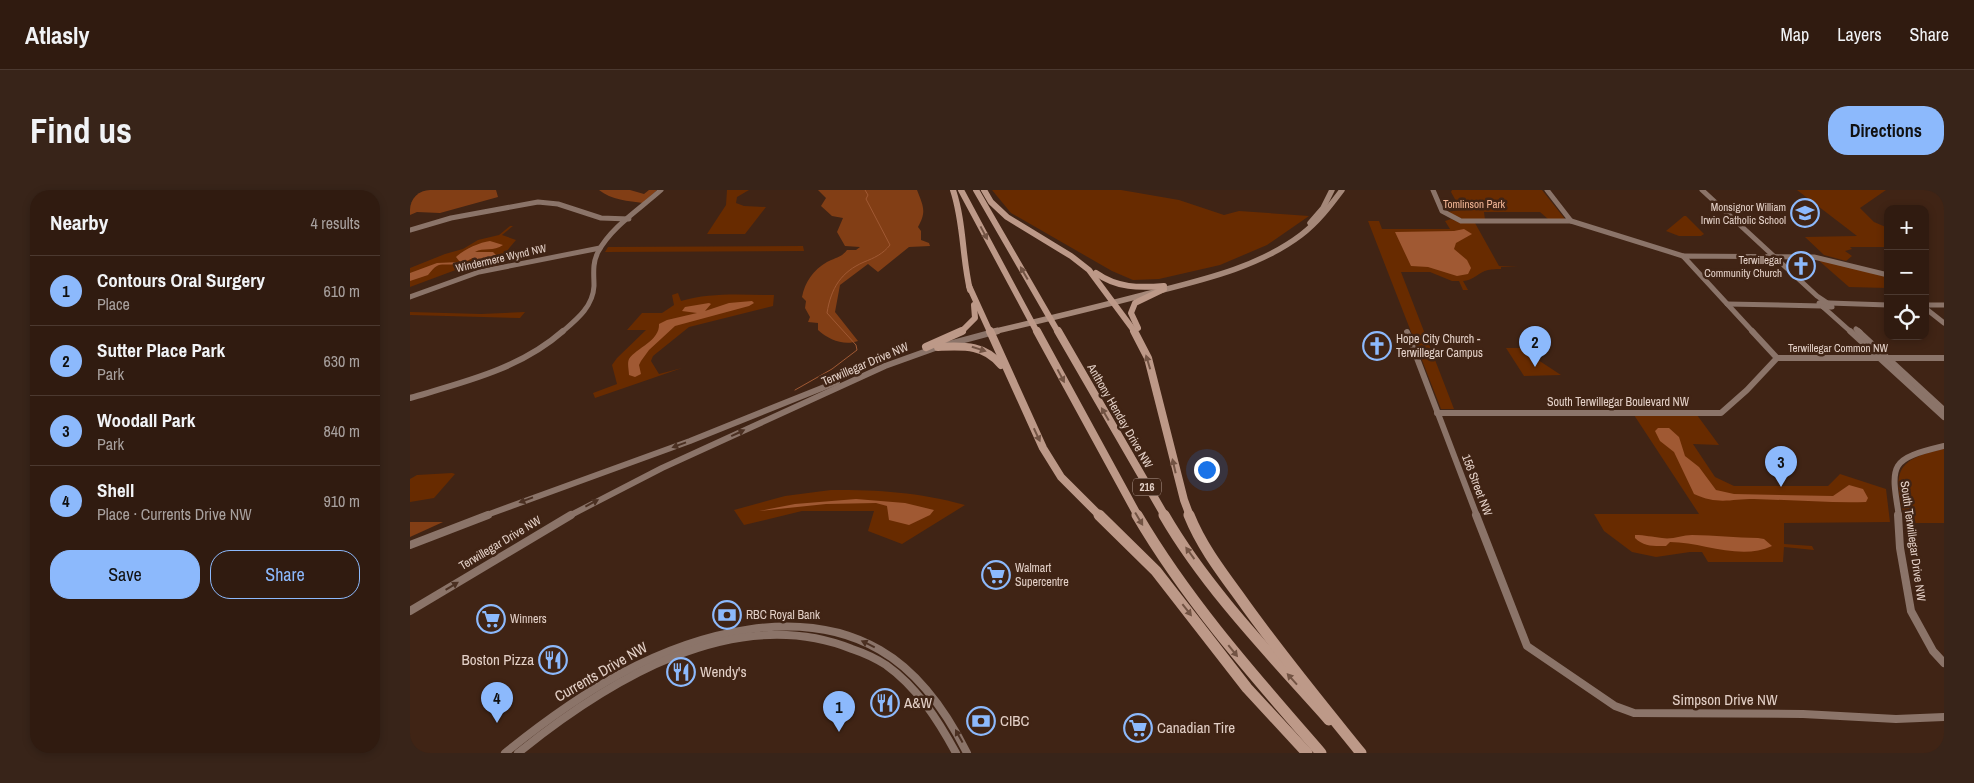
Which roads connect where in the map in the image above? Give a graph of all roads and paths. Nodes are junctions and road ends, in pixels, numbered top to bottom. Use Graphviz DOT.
graph roads {
  1 [pos="661,190"];
  2 [pos="953,190"];
  3 [pos="961,190"];
  4 [pos="976,190"];
  5 [pos="984,190"];
  6 [pos="1332,190"];
  7 [pos="1342,190"];
  8 [pos="1433,190"];
  9 [pos="1547,190"];
  10 [pos="1698,190"];
  11 [pos="1702,190"];
  12 [pos="1727,215"];
  13 [pos="629,219"];
  14 [pos="1571,221"];
  15 [pos="410,230"];
  16 [pos="600,248"];
  17 [pos="1683,256"];
  18 [pos="1772,256"];
  19 [pos="1089,270"];
  20 [pos="1884,274"];
  21 [pos="969,286"];
  22 [pos="1165,287"];
  23 [pos="410,297"];
  24 [pos="1113,301"];
  25 [pos="1728,304"];
  26 [pos="1825,305"];
  27 [pos="1884,305"];
  28 [pos="1944,305"];
  29 [pos="1929,306"];
  30 [pos="1929,310"];
  31 [pos="1944,323"];
  32 [pos="989,332"];
  33 [pos="1407,332"];
  34 [pos="1143,345"];
  35 [pos="938,347"];
  36 [pos="926,348"];
  37 [pos="1777,358"];
  38 [pos="1880,358"];
  39 [pos="1888,358"];
  40 [pos="1944,358"];
  41 [pos="1009,375"];
  42 [pos="410,398"];
  43 [pos="1944,410"];
  44 [pos="1437,413"];
  45 [pos="1944,417"];
  46 [pos="1944,446"];
  47 [pos="410,545"];
  48 [pos="410,611"];
  49 [pos="1527,646"];
  50 [pos="1944,663"];
  51 [pos="1944,717"];
  52 [pos="505,753"];
  53 [pos="518,753"];
  54 [pos="956,753"];
  55 [pos="967,753"];
  56 [pos="1308,753"];
  57 [pos="1322,753"];
  58 [pos="1361,753"];
  1 -- 13 [label="street"];
  2 -- 21 [label="highway"];
  3 -- 57 [label="highway, 216, one-way"];
  58 -- 4 [label="highway, Anthony Henday Drive NW / 216, one-way"];
  5 -- 19 [label="highway"];
  6 -- 22 [label="main road, Terwillegar Drive NW"];
  7 -- 22 [label="main road, Terwillegar Drive NW"];
  8 -- 14 [label="street"];
  9 -- 14 [label="street"];
  10 -- 12 [label="street"];
  11 -- 12 [label="street"];
  12 -- 18 [label="street"];
  13 -- 15 [label="street"];
  13 -- 16 [label="street"];
  14 -- 17 [label="street"];
  16 -- 23 [label="street, Windermere Wynd NW"];
  16 -- 42 [label="street"];
  17 -- 18 [label="street"];
  17 -- 25 [label="street, Terwillegar Common NW"];
  18 -- 20 [label="street"];
  18 -- 26 [label="street"];
  19 -- 22 [label="highway"];
  19 -- 24 [label="highway"];
  21 -- 32 [label="highway"];
  21 -- 36 [label="highway"];
  22 -- 24 [label="main road, Terwillegar Drive NW"];
  22 -- 34 [label="highway"];
  24 -- 32 [label="main road, Terwillegar Drive NW"];
  24 -- 34 [label="highway"];
  25 -- 26 [label="street"];
  25 -- 37 [label="street, Terwillegar Common NW"];
  26 -- 27 [label="street"];
  26 -- 38 [label="street"];
  26 -- 39 [label="street"];
  28 -- 29 [label="street"];
  30 -- 31 [label="street"];
  32 -- 35 [label="street, Terwillegar Drive NW"];
  32 -- 36 [label="street, Terwillegar Drive NW"];
  32 -- 41 [label="highway"];
  33 -- 44 [label="street, 156 Street NW"];
  58 -- 34 [label="highway, one-way"];
  35 -- 41 [label="highway, one-way"];
  48 -- 35 [label="street, Terwillegar Drive NW, one-way"];
  36 -- 47 [label="street, Terwillegar Drive NW, one-way"];
  37 -- 38 [label="street, Terwillegar Common NW"];
  37 -- 44 [label="street, South Terwillegar Boulevard NW"];
  38 -- 39 [label="street, Terwillegar Common NW"];
  38 -- 45 [label="street"];
  39 -- 40 [label="street, Terwillegar Common NW"];
  39 -- 43 [label="street"];
  41 -- 56 [label="highway, one-way"];
  44 -- 49 [label="street, 156 Street NW"];
  46 -- 50 [label="street, South Terwillegar Drive NW"];
  49 -- 51 [label="street, Simpson Drive NW"];
  55 -- 52 [label="street, Currents Drive NW, one-way"];
  53 -- 54 [label="street, Currents Drive NW"];
}
